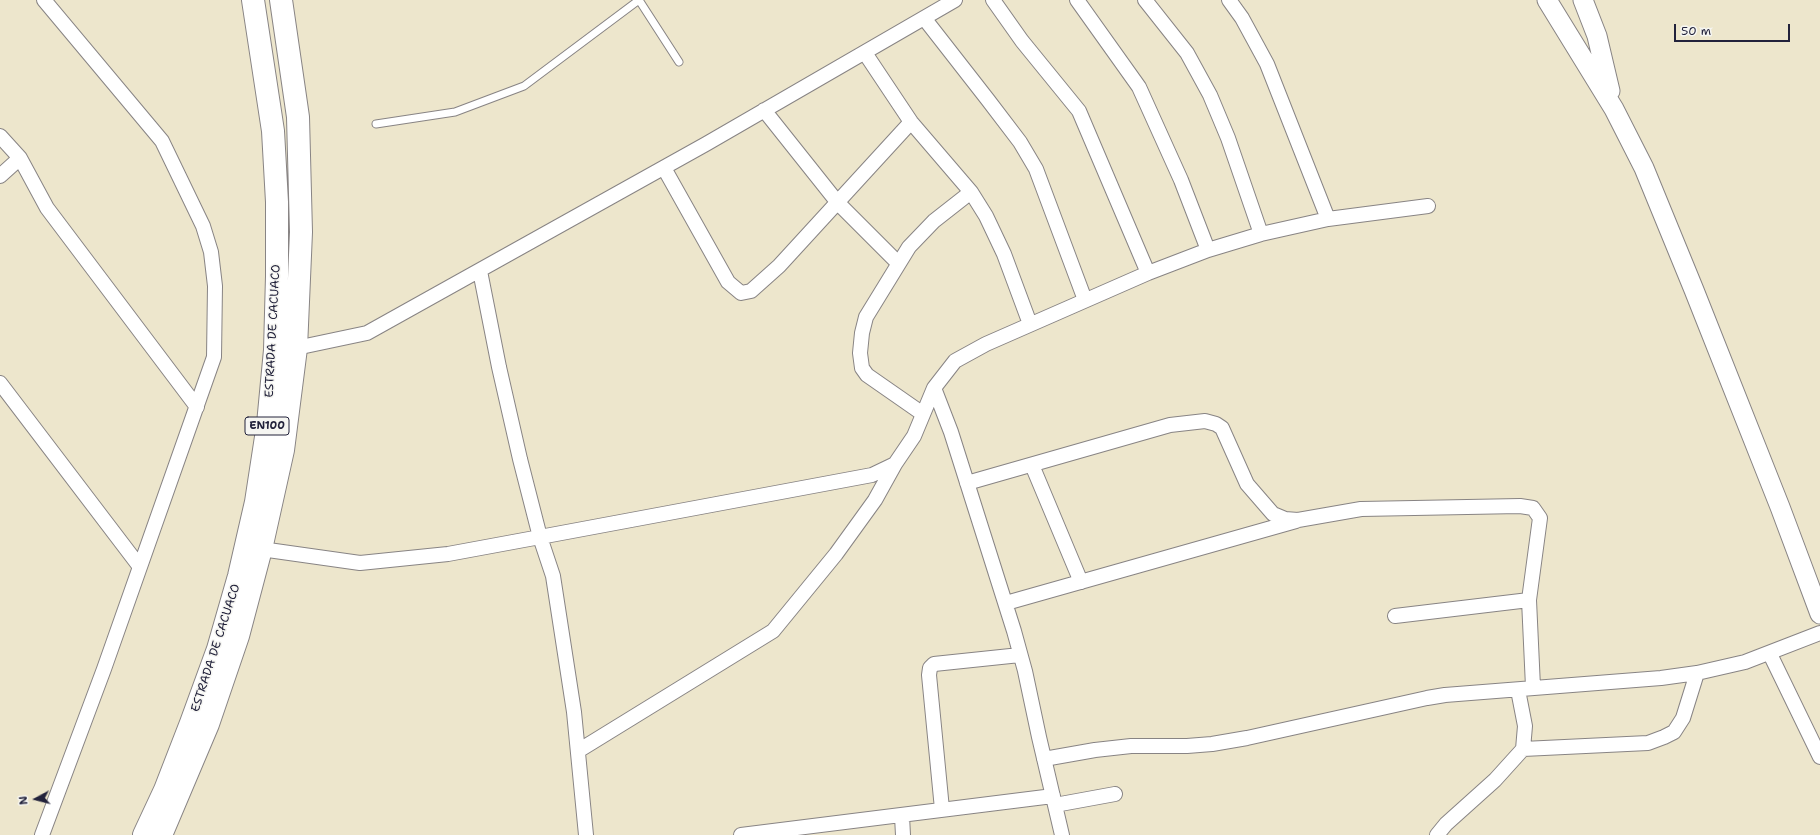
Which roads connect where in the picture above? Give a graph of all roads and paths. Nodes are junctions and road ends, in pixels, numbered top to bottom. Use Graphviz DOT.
graph roads {
  1 [pos="44,0"];
  2 [pos="253,0"];
  3 [pos="281,0"];
  4 [pos="639,0"];
  5 [pos="955,0"];
  6 [pos="993,0"];
  7 [pos="1077,0"];
  8 [pos="1145,0"];
  9 [pos="1229,0"];
  10 [pos="1548,0"];
  11 [pos="1583,0"];
  12 [pos="924,18"];
  13 [pos="865,53"];
  14 [pos="679,62"];
  15 [pos="1614,109"];
  16 [pos="764,110"];
  17 [pos="911,122"];
  18 [pos="376,124"];
  19 [pos="0,136"];
  20 [pos="20,158"];
  21 [pos="664,168"];
  22 [pos="0,176"];
  23 [pos="971,192"];
  24 [pos="838,203"];
  25 [pos="1428,206"];
  26 [pos="1328,219"];
  27 [pos="1261,234"];
  28 [pos="1208,250"];
  29 [pos="898,263"];
  30 [pos="480,271"];
  31 [pos="1148,273"];
  32 [pos="1086,300"];
  33 [pos="1030,324"];
  34 [pos="296,348"];
  35 [pos="0,383"];
  36 [pos="934,388"];
  37 [pos="197,407"];
  38 [pos="923,414"];
  39 [pos="895,464"];
  40 [pos="1032,464"];
  41 [pos="967,483"];
  42 [pos="1298,520"];
  43 [pos="540,537"];
  44 [pos="261,549"];
  45 [pos="140,567"];
  46 [pos="1081,582"];
  47 [pos="1529,600"];
  48 [pos="1006,604"];
  49 [pos="1820,614"];
  50 [pos="1395,616"];
  51 [pos="1820,633"];
  52 [pos="1770,654"];
  53 [pos="1020,655"];
  54 [pos="1697,673"];
  55 [pos="1534,687"];
  56 [pos="1518,690"];
  57 [pos="1523,749"];
  58 [pos="578,751"];
  59 [pos="1820,757"];
  60 [pos="1044,759"];
  61 [pos="1116,794"];
  62 [pos="1054,801"];
  63 [pos="942,809"];
  64 [pos="902,816"];
  65 [pos="42,835"];
  66 [pos="144,835"];
  67 [pos="161,835"];
  68 [pos="586,835"];
  69 [pos="741,835"];
  70 [pos="903,835"];
  71 [pos="1062,835"];
  72 [pos="1437,835"];
  1 -- 37 [label="street"];
  2 -- 66 [label="main road, ESTRADA DE CACUACO / EN100"];
  3 -- 34 [label="main road, ESTRADA DE CACUACO / EN100"];
  4 -- 14 [label="lane"];
  4 -- 18 [label="lane"];
  5 -- 12 [label="street"];
  6 -- 31 [label="street"];
  7 -- 28 [label="street"];
  8 -- 27 [label="street"];
  9 -- 26 [label="street"];
  10 -- 15 [label="street"];
  11 -- 15 [label="street"];
  12 -- 13 [label="street"];
  12 -- 32 [label="street"];
  13 -- 16 [label="street"];
  13 -- 17 [label="street"];
  15 -- 49 [label="street"];
  16 -- 21 [label="street"];
  16 -- 24 [label="street"];
  17 -- 23 [label="street"];
  17 -- 24 [label="street"];
  19 -- 20 [label="street"];
  20 -- 22 [label="street"];
  20 -- 37 [label="street"];
  21 -- 24 [label="street"];
  21 -- 30 [label="street"];
  23 -- 29 [label="street"];
  23 -- 33 [label="street"];
  24 -- 29 [label="street"];
  25 -- 26 [label="street"];
  26 -- 27 [label="street"];
  27 -- 28 [label="street"];
  28 -- 31 [label="street"];
  29 -- 38 [label="street"];
  30 -- 34 [label="street"];
  30 -- 43 [label="street"];
  31 -- 32 [label="street"];
  32 -- 33 [label="street"];
  33 -- 36 [label="street"];
  34 -- 44 [label="main road, ESTRADA DE CACUACO / EN100"];
  35 -- 45 [label="street"];
  36 -- 38 [label="street"];
  36 -- 41 [label="street"];
  37 -- 45 [label="street"];
  38 -- 39 [label="street"];
  39 -- 43 [label="street"];
  39 -- 58 [label="street"];
  40 -- 41 [label="street"];
  40 -- 42 [label="street"];
  40 -- 46 [label="street"];
  41 -- 48 [label="street"];
  42 -- 46 [label="street"];
  42 -- 47 [label="street"];
  43 -- 44 [label="street"];
  43 -- 58 [label="street"];
  44 -- 67 [label="main road, ESTRADA DE CACUACO / EN100"];
  45 -- 65 [label="street"];
  46 -- 48 [label="street"];
  47 -- 50 [label="street"];
  47 -- 55 [label="street"];
  48 -- 53 [label="street"];
  51 -- 52 [label="street"];
  52 -- 54 [label="street"];
  52 -- 59 [label="street"];
  53 -- 60 [label="street"];
  53 -- 63 [label="street"];
  54 -- 55 [label="street"];
  54 -- 57 [label="street"];
  55 -- 56 [label="street"];
  56 -- 57 [label="street"];
  56 -- 60 [label="street"];
  57 -- 72 [label="street"];
  58 -- 68 [label="street"];
  60 -- 62 [label="street"];
  61 -- 62 [label="street"];
  62 -- 63 [label="street"];
  62 -- 71 [label="street"];
  63 -- 64 [label="street"];
  64 -- 69 [label="street"];
  64 -- 70 [label="street"];
}
